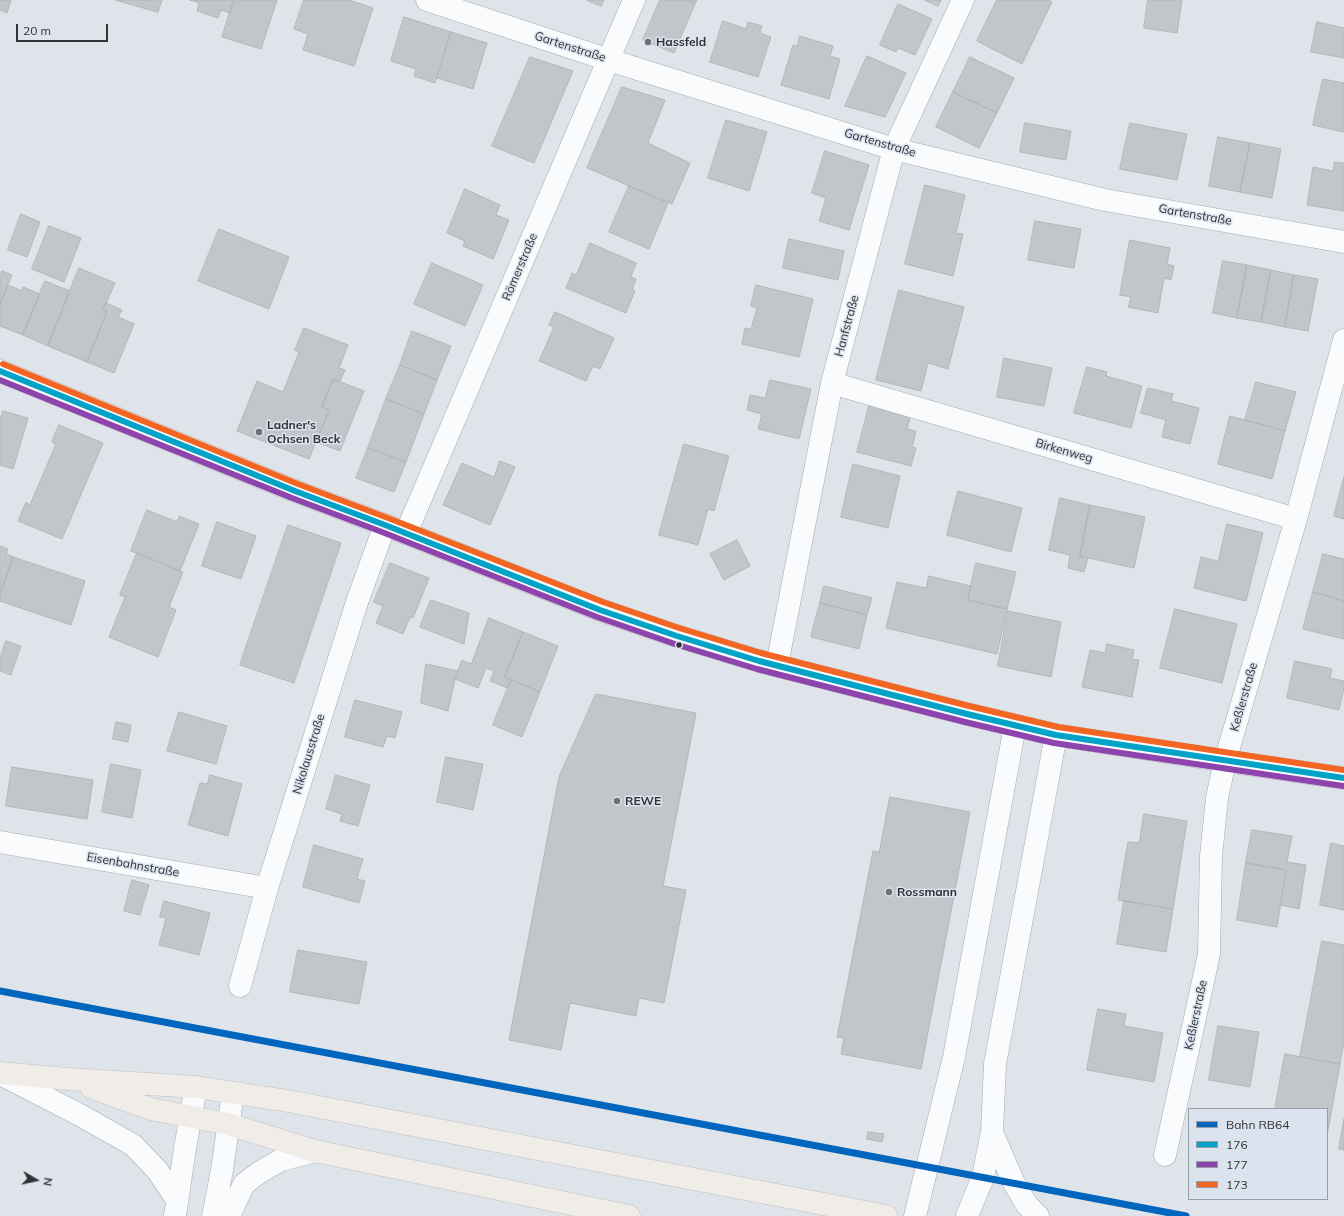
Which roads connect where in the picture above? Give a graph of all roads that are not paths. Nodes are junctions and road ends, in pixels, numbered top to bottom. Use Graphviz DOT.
graph roads {
  1 [pos="427,0"];
  2 [pos="634,0"];
  3 [pos="963,0"];
  4 [pos="609,60"];
  5 [pos="894,149"];
  6 [pos="1344,242"];
  7 [pos="1344,340"];
  8 [pos="0,371"];
  9 [pos="832,383"];
  10 [pos="1296,519"];
  11 [pos="385,525"];
  12 [pos="406,533"];
  13 [pos="777,665"];
  14 [pos="1015,726"];
  15 [pos="1056,735"];
  16 [pos="1225,761"];
  17 [pos="1344,778"];
  18 [pos="0,842"];
  19 [pos="267,888"];
  20 [pos="240,986"];
  21 [pos="0,1074"];
  22 [pos="68,1079"];
  23 [pos="196,1087"];
  24 [pos="233,1093"];
  25 [pos="190,1117"];
  26 [pos="228,1124"];
  27 [pos="992,1132"];
  28 [pos="315,1151"];
  29 [pos="1165,1155"];
  30 [pos="176,1208"];
  31 [pos="213,1216"];
  32 [pos="229,1216"];
  33 [pos="629,1216"];
  34 [pos="886,1216"];
  35 [pos="915,1216"];
  36 [pos="967,1216"];
  37 [pos="1038,1216"];
  1 -- 4 [label="street, Gartenstraße"];
  2 -- 4 [label="street, Römerstraße"];
  3 -- 5 [label="street, Hanfstraße"];
  4 -- 5 [label="street, Gartenstraße"];
  4 -- 12 [label="street, Römerstraße"];
  5 -- 6 [label="street, Gartenstraße"];
  5 -- 9 [label="street, Hanfstraße"];
  7 -- 10 [label="street, Keßlerstraße"];
  8 -- 11 [label="street"];
  9 -- 10 [label="street, Birkenweg"];
  9 -- 13 [label="street, Hanfstraße"];
  10 -- 16 [label="street, Keßlerstraße"];
  11 -- 12 [label="street"];
  11 -- 19 [label="street, Nikolausstraße"];
  12 -- 13 [label="street"];
  13 -- 14 [label="street"];
  14 -- 15 [label="street"];
  14 -- 35 [label="street"];
  15 -- 16 [label="street"];
  15 -- 27 [label="street"];
  16 -- 17 [label="street"];
  16 -- 29 [label="street, Keßlerstraße"];
  18 -- 19 [label="street, Eisenbahnstraße"];
  19 -- 20 [label="street, Nikolausstraße"];
  21 -- 22 [label="main road"];
  21 -- 30 [label="street"];
  22 -- 23 [label="main road"];
  22 -- 25 [label="main road"];
  23 -- 24 [label="main road"];
  23 -- 25 [label="street"];
  24 -- 26 [label="street"];
  24 -- 34 [label="main road"];
  25 -- 26 [label="main road"];
  25 -- 30 [label="street"];
  26 -- 28 [label="main road"];
  26 -- 31 [label="street"];
  27 -- 36 [label="street"];
  27 -- 37 [label="street"];
  28 -- 32 [label="street"];
  28 -- 33 [label="main road"];
}
